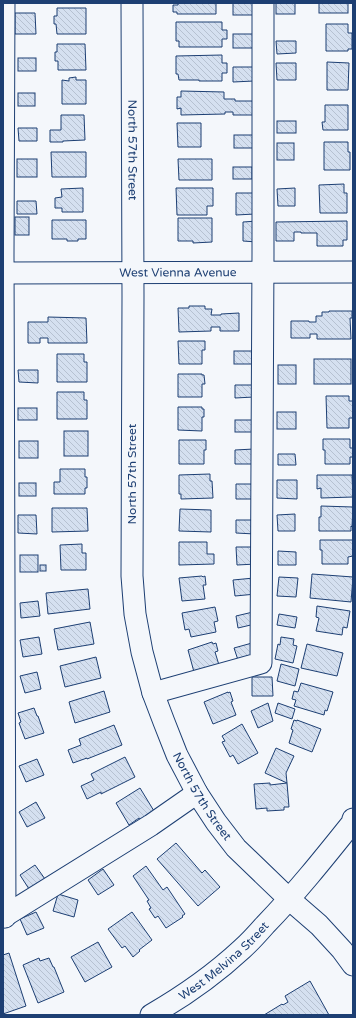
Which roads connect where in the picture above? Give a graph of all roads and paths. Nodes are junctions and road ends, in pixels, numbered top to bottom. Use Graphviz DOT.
graph roads {
  1 [pos="4,3"];
  2 [pos="132,3"];
  3 [pos="263,3"];
  4 [pos="263,272"];
  5 [pos="353,272"];
  6 [pos="3,273"];
  7 [pos="133,273"];
  8 [pos="154,693"];
  9 [pos="197,793"];
  10 [pos="353,822"];
  11 [pos="289,899"];
  12 [pos="4,917"];
  13 [pos="353,965"];
  14 [pos="151,1015"];
  1 -- 6 [label="street"];
  2 -- 7 [label="street, North 57th Street"];
  3 -- 4 [label="street"];
  4 -- 5 [label="street, West Vienna Avenue"];
  4 -- 7 [label="street, West Vienna Avenue"];
  4 -- 8 [label="street"];
  6 -- 7 [label="street, West Vienna Avenue"];
  6 -- 12 [label="street"];
  7 -- 8 [label="street, North 57th Street"];
  8 -- 9 [label="street, North 57th Street"];
  9 -- 11 [label="street, North 57th Street"];
  9 -- 12 [label="street"];
  10 -- 11 [label="street, West Melvina Street"];
  11 -- 13 [label="street, North 57th Street"];
  11 -- 14 [label="street, West Melvina Street"];
}
